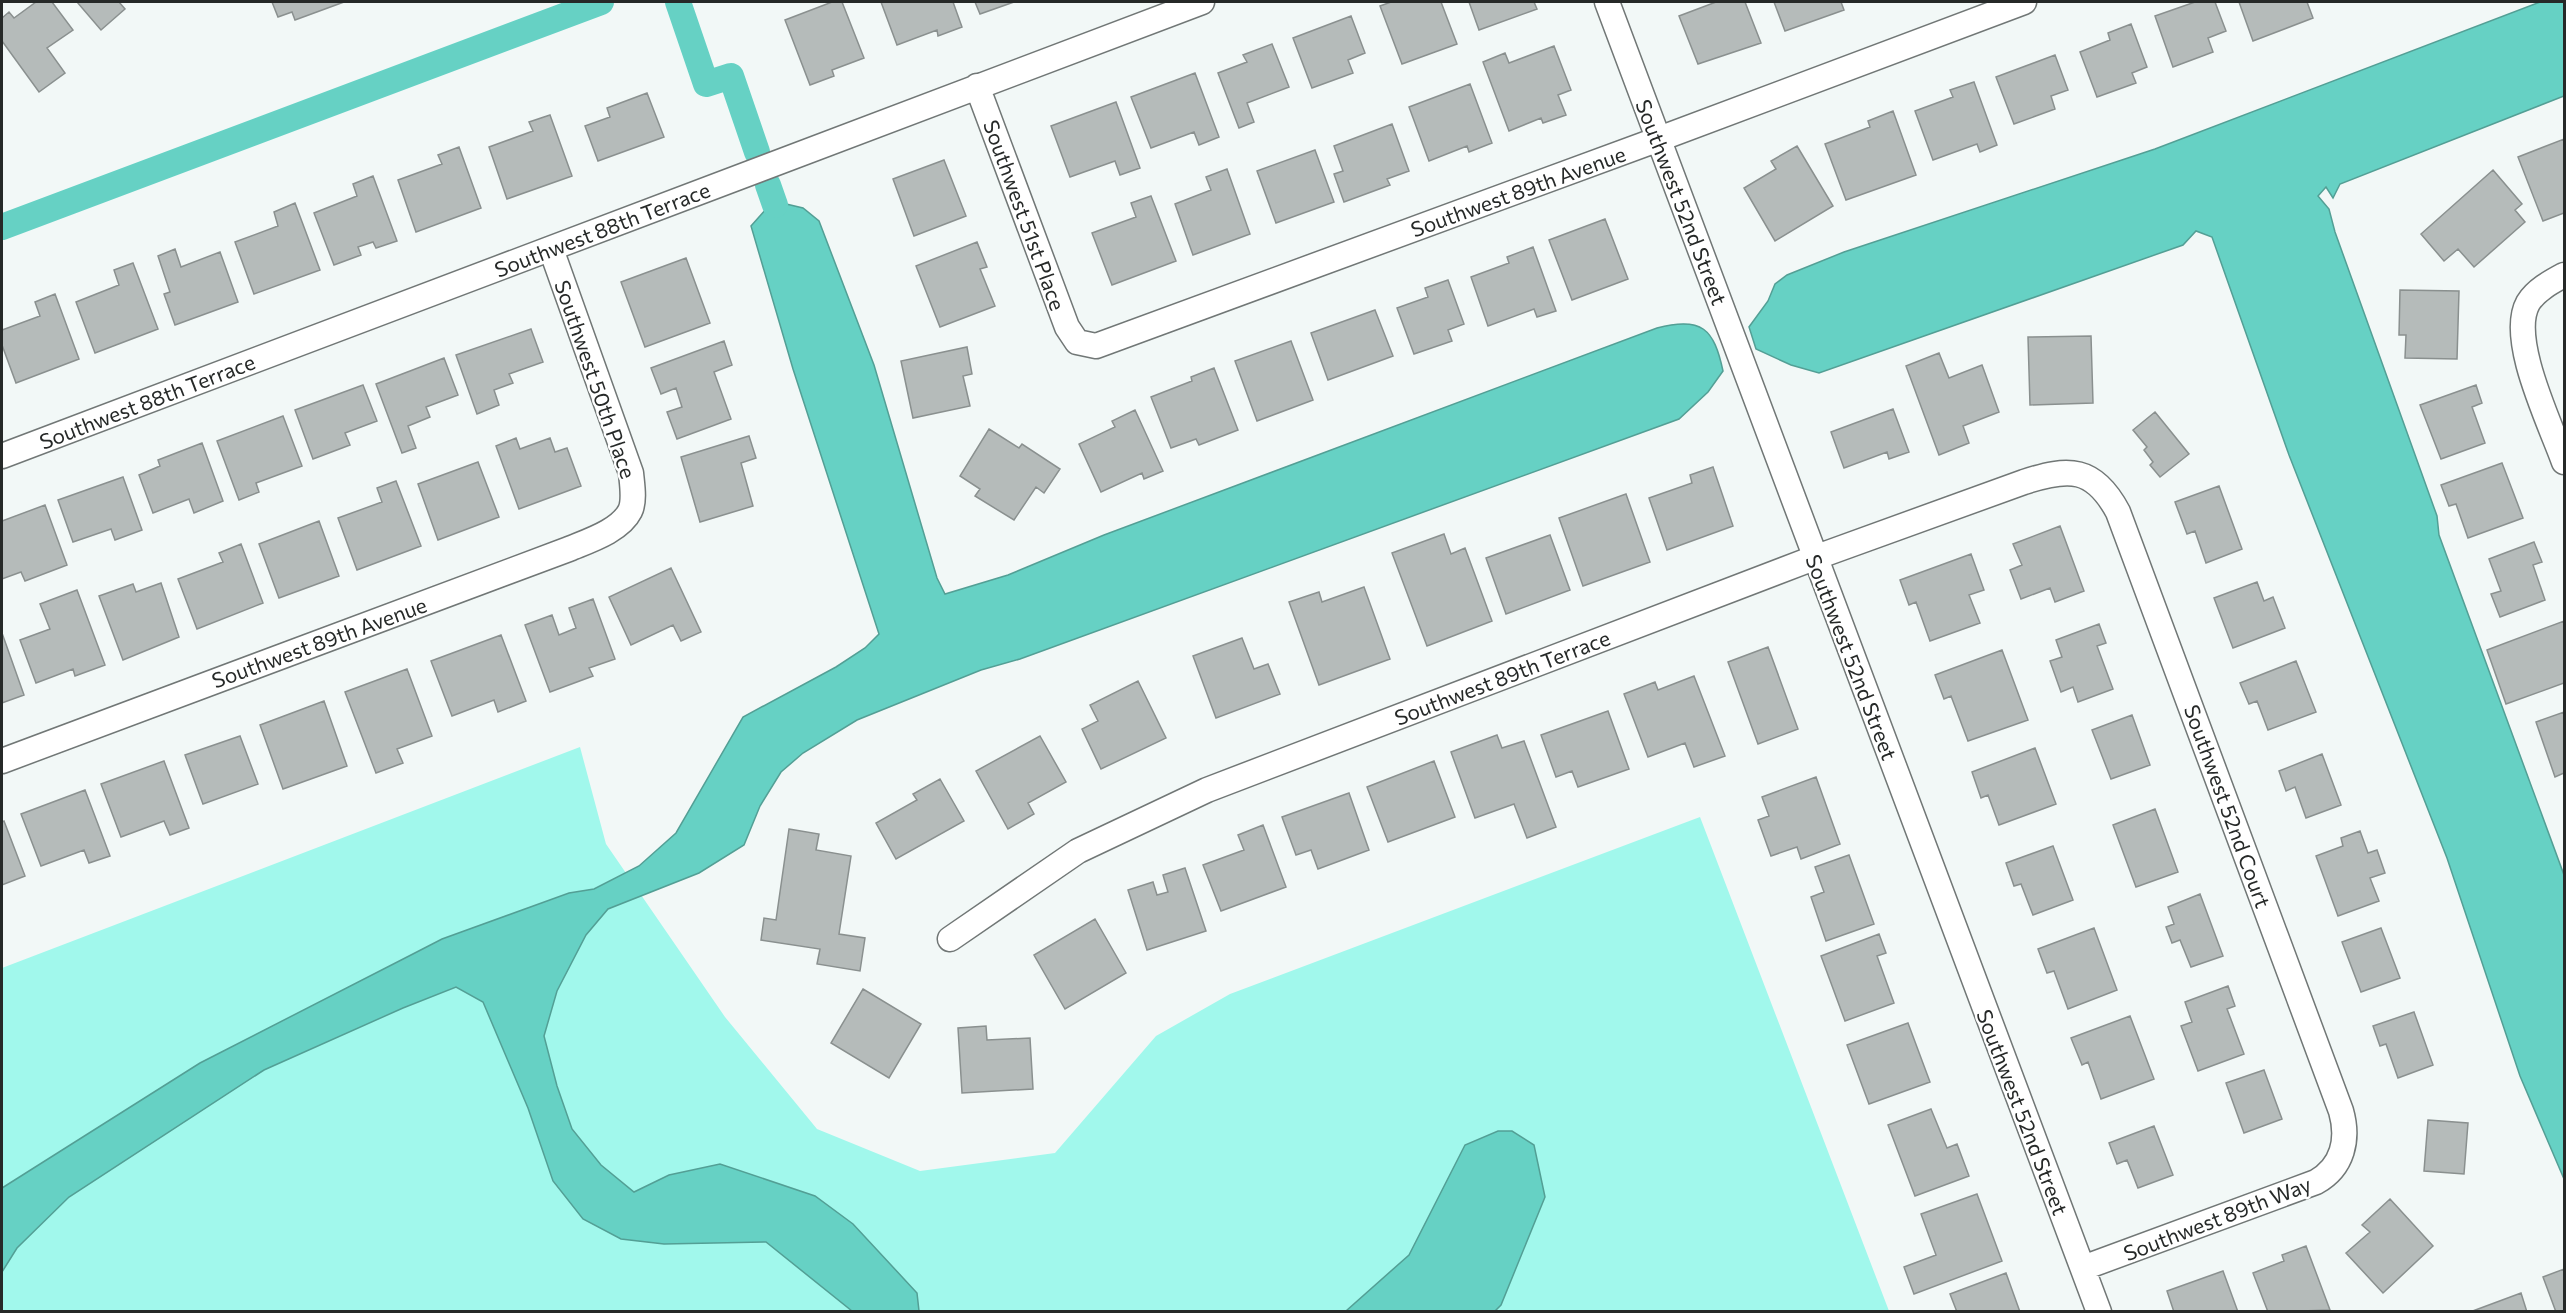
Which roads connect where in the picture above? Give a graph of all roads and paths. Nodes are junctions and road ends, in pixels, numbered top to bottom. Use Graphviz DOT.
graph roads {
  1 [pos="1202,2"];
  2 [pos="1607,2"];
  3 [pos="2024,2"];
  4 [pos="977,86"];
  5 [pos="1659,139"];
  6 [pos="551,249"];
  7 [pos="2565,276"];
  8 [pos="1077,342"];
  9 [pos="2,456"];
  10 [pos="2565,462"];
  11 [pos="2080,474"];
  12 [pos="630,511"];
  13 [pos="1815,558"];
  14 [pos="2,761"];
  15 [pos="950,939"];
  16 [pos="2341,1155"];
  17 [pos="2083,1269"];
  18 [pos="2099,1311"];
  1 -- 4 [label="street, Southwest 88th Terrace"];
  2 -- 5 [label="street, Southwest 52nd Street"];
  3 -- 5 [label="street, Southwest 89th Avenue"];
  4 -- 6 [label="street, Southwest 88th Terrace"];
  4 -- 8 [label="street, Southwest 51st Place"];
  5 -- 8 [label="street, Southwest 89th Avenue"];
  5 -- 13 [label="street, Southwest 52nd Street"];
  6 -- 9 [label="street, Southwest 88th Terrace"];
  6 -- 12 [label="street, Southwest 50th Place"];
  7 -- 10 [label="street"];
  11 -- 13 [label="street, Southwest 89th Terrace"];
  11 -- 16 [label="street, Southwest 52nd Court"];
  12 -- 14 [label="street, Southwest 89th Avenue"];
  13 -- 15 [label="street, Southwest 89th Terrace"];
  13 -- 17 [label="street, Southwest 52nd Street"];
  16 -- 17 [label="street, Southwest 89th Way"];
  17 -- 18 [label="street, Southwest 52nd Street"];
}
